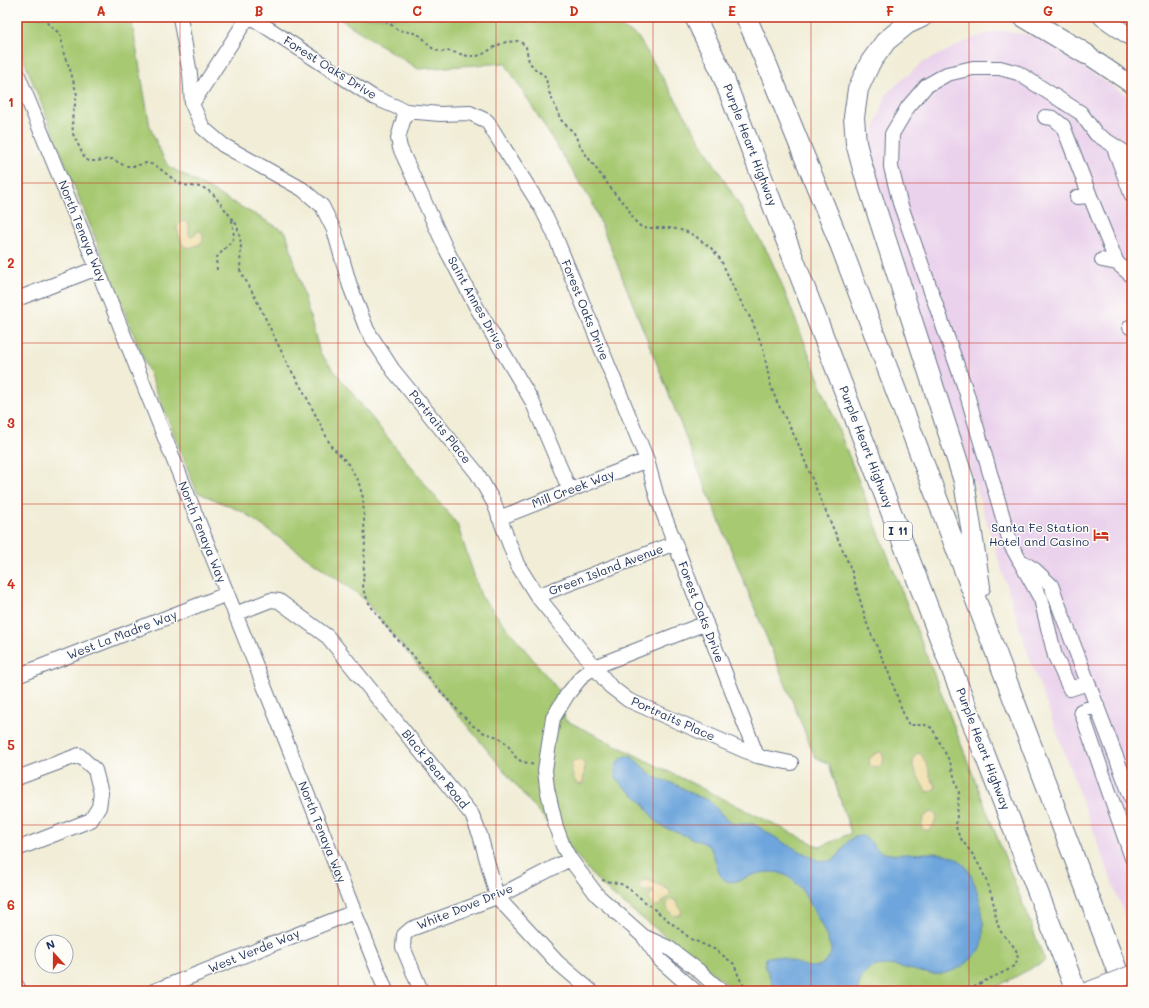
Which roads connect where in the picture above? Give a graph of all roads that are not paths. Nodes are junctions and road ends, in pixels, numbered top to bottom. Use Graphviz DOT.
graph roads {
  1 [pos="180,17"];
  2 [pos="249,17"];
  3 [pos="695,17"];
  4 [pos="746,17"];
  5 [pos="922,17"];
  6 [pos="1024,17"];
  7 [pos="1035,17"];
  8 [pos="1102,17"];
  9 [pos="1132,38"];
  10 [pos="1086,54"];
  11 [pos="17,72"];
  12 [pos="1132,85"];
  13 [pos="192,104"];
  14 [pos="406,111"];
  15 [pos="1046,116"];
  16 [pos="1113,145"];
  17 [pos="1132,157"];
  18 [pos="1132,196"];
  19 [pos="1102,260"];
  20 [pos="1117,263"];
  21 [pos="97,268"];
  22 [pos="1132,276"];
  23 [pos="17,299"];
  24 [pos="647,460"];
  25 [pos="570,490"];
  26 [pos="499,518"];
  27 [pos="675,543"];
  28 [pos="1019,560"];
  29 [pos="227,594"];
  30 [pos="537,596"];
  31 [pos="235,614"];
  32 [pos="706,623"];
  33 [pos="985,625"];
  34 [pos="594,667"];
  35 [pos="17,676"];
  36 [pos="1088,683"];
  37 [pos="1097,705"];
  38 [pos="757,756"];
  39 [pos="791,763"];
  40 [pos="17,778"];
  41 [pos="1132,799"];
  42 [pos="17,849"];
  43 [pos="1132,858"];
  44 [pos="570,859"];
  45 [pos="497,897"];
  46 [pos="354,912"];
  47 [pos="643,936"];
  48 [pos="1132,974"];
  49 [pos="17,986"];
  50 [pos="19,991"];
  51 [pos="154,991"];
  52 [pos="386,991"];
  53 [pos="420,991"];
  54 [pos="591,991"];
  55 [pos="695,991"];
  56 [pos="721,991"];
  57 [pos="1076,991"];
  58 [pos="1088,991"];
  59 [pos="1125,991"];
  1 -- 13 [label="street, Portraits Place"];
  2 -- 13 [label="street"];
  2 -- 14 [label="street, Forest Oaks Drive"];
  3 -- 57 [label="highway, Purple Heart Highway / I 11"];
  4 -- 33 [label="highway"];
  5 -- 33 [label="highway"];
  6 -- 10 [label="highway"];
  7 -- 10 [label="main road"];
  8 -- 9 [label="main road"];
  10 -- 12 [label="main road"];
  11 -- 21 [label="street, North Tenaya Way"];
  13 -- 26 [label="street, Portraits Place"];
  14 -- 24 [label="street, Forest Oaks Drive"];
  14 -- 25 [label="street, Saint Annes Drive"];
  15 -- 20 [label="street"];
  16 -- 17 [label="street"];
  16 -- 18 [label="street"];
  16 -- 28 [label="street"];
  19 -- 20 [label="street"];
  20 -- 22 [label="street"];
  21 -- 23 [label="street"];
  21 -- 29 [label="street, North Tenaya Way"];
  24 -- 25 [label="street, Mill Creek Way"];
  24 -- 27 [label="street, Forest Oaks Drive"];
  25 -- 26 [label="street, Mill Creek Way"];
  26 -- 30 [label="street, Portraits Place"];
  27 -- 30 [label="street, Green Island Avenue"];
  27 -- 32 [label="street, Forest Oaks Drive"];
  28 -- 36 [label="street"];
  28 -- 36 [label="street"];
  29 -- 31 [label="street, North Tenaya Way"];
  29 -- 35 [label="street, West La Madre Way"];
  30 -- 34 [label="street, Portraits Place"];
  31 -- 45 [label="street, Black Bear Road"];
  31 -- 46 [label="street, North Tenaya Way"];
  32 -- 34 [label="street"];
  32 -- 38 [label="street, Forest Oaks Drive"];
  33 -- 59 [label="highway"];
  34 -- 38 [label="street, Portraits Place"];
  34 -- 44 [label="street"];
  36 -- 37 [label="street"];
  37 -- 41 [label="street"];
  37 -- 43 [label="street"];
  38 -- 39 [label="street, Portraits Place"];
  40 -- 42 [label="street"];
  44 -- 45 [label="street, White Dove Drive"];
  44 -- 47 [label="street"];
  45 -- 53 [label="street, White Dove Drive"];
  45 -- 54 [label="street, Black Bear Road"];
  46 -- 51 [label="street, West Verde Way"];
  46 -- 52 [label="street, North Tenaya Way"];
  47 -- 55 [label="street"];
  47 -- 56 [label="street"];
  48 -- 58 [label="main road, bridge"];
  49 -- 50 [label="street"];
}
